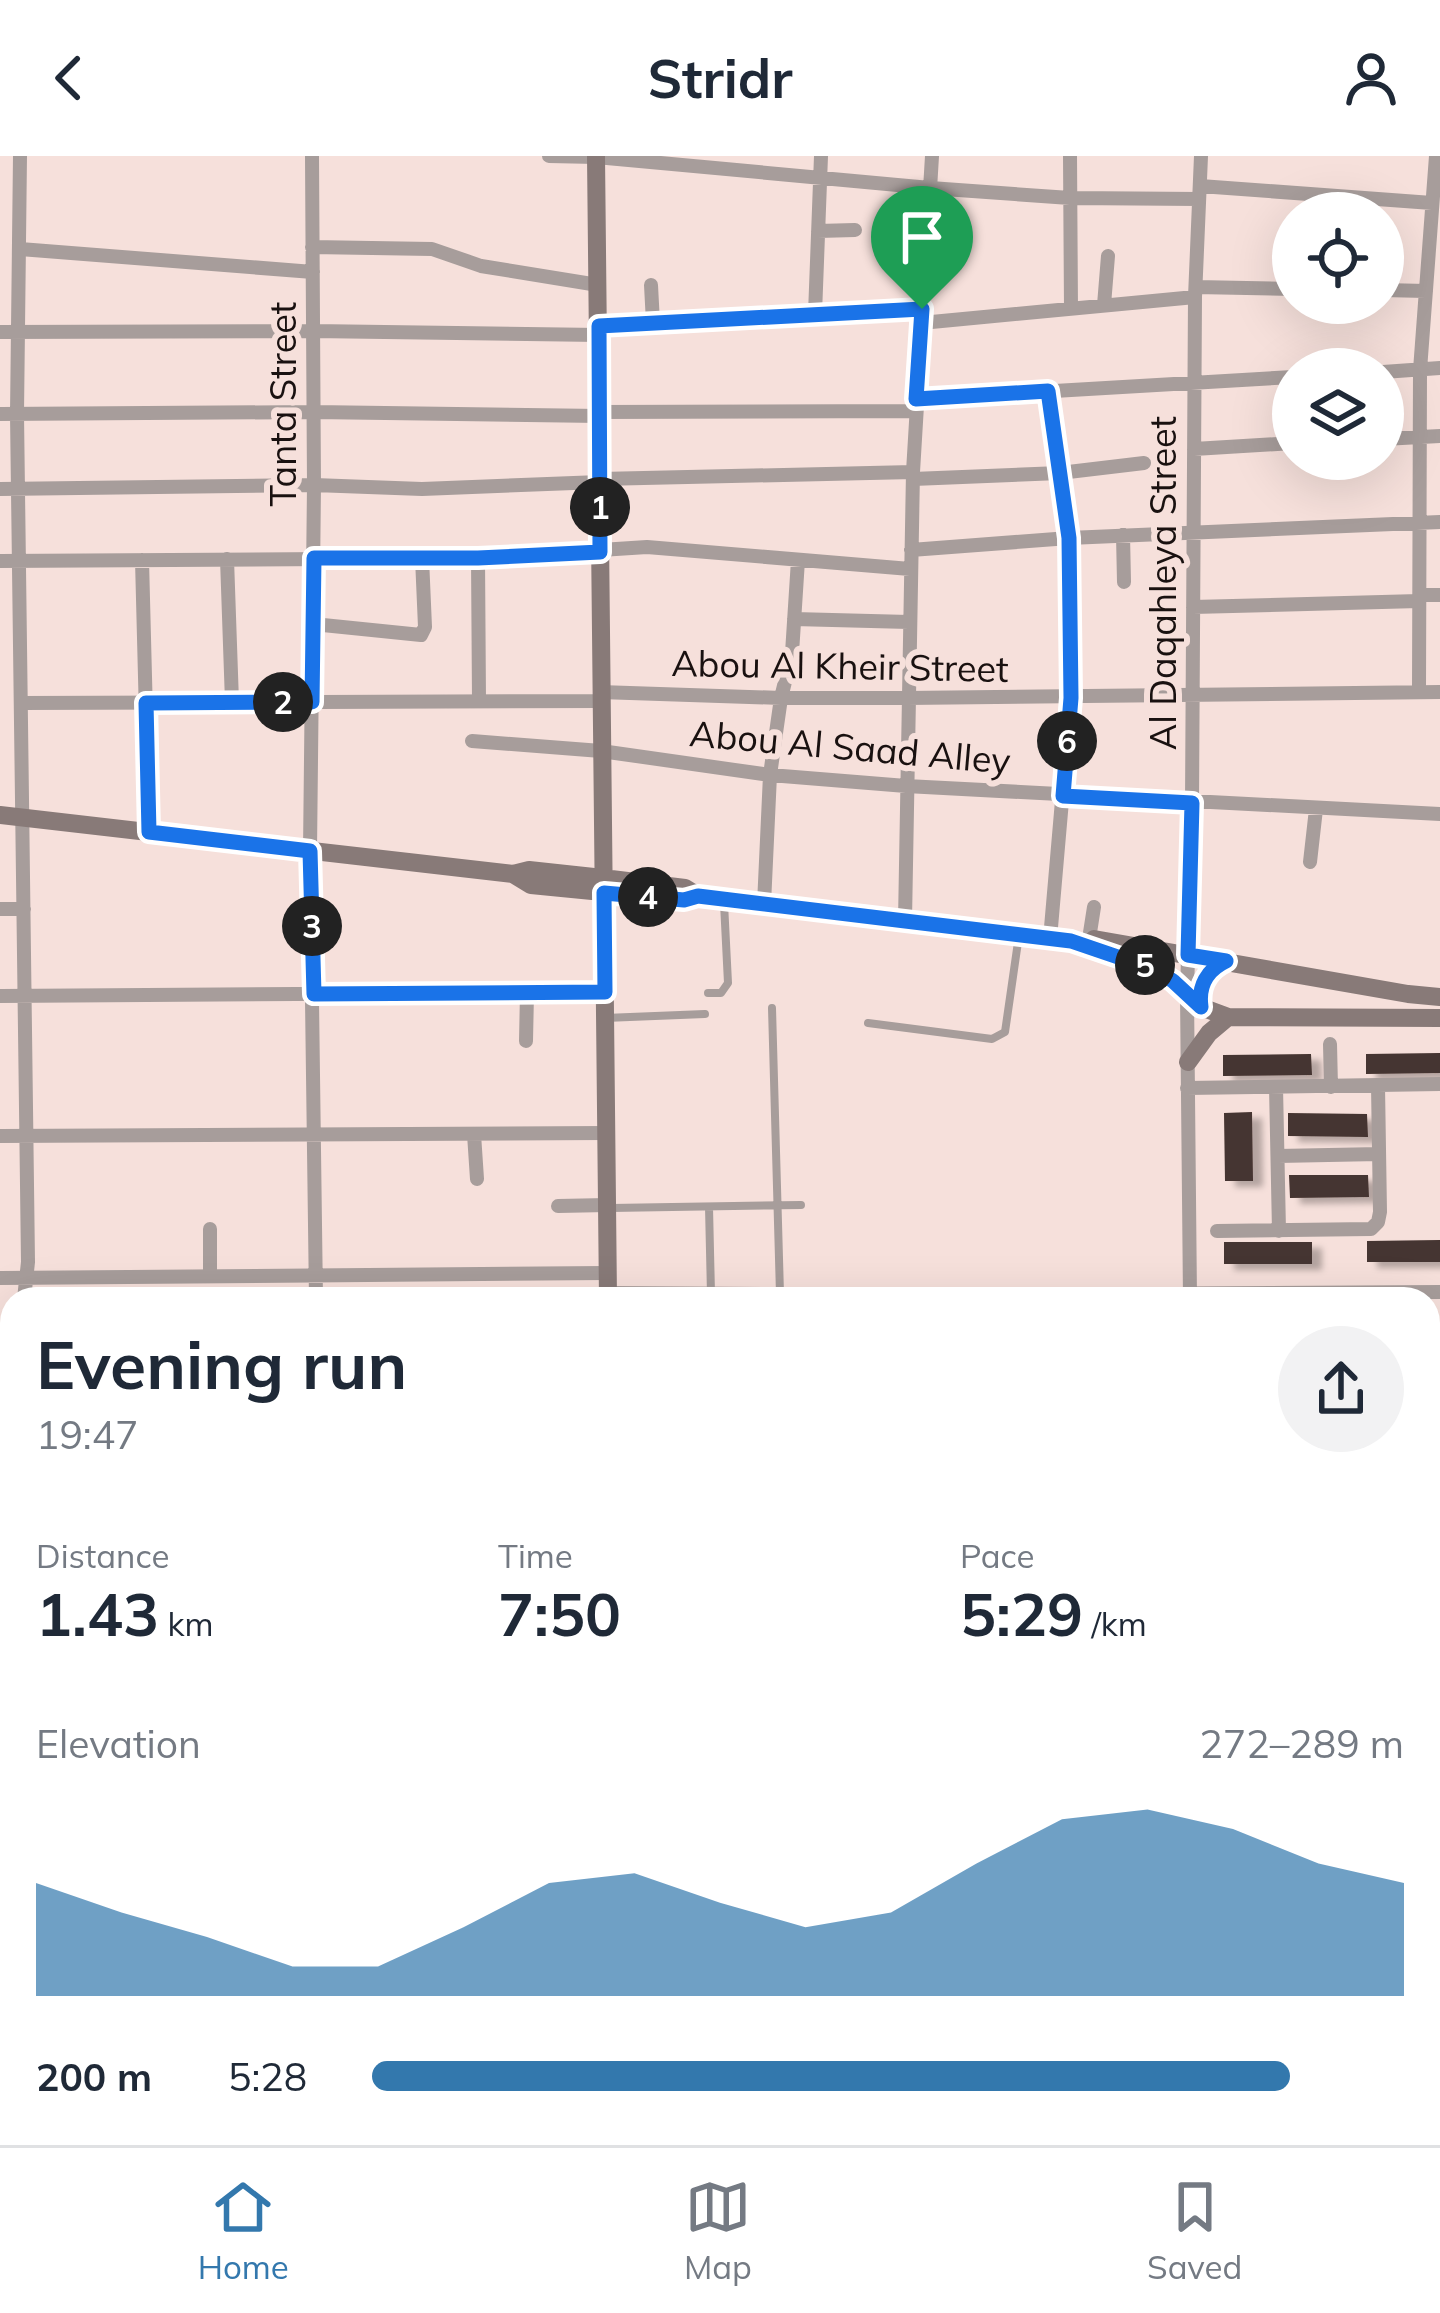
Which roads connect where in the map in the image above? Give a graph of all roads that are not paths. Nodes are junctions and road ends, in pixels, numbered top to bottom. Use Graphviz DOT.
graph roads {
  1 [pos="20,156"];
  2 [pos="311,156"];
  3 [pos="549,156"];
  4 [pos="821,156"];
  5 [pos="932,156"];
  6 [pos="1070,156"];
  7 [pos="1202,156"];
  8 [pos="1436,156"];
  9 [pos="596,157"];
  10 [pos="730,163"];
  11 [pos="819,178"];
  12 [pos="930,188"];
  13 [pos="1199,192"];
  14 [pos="1070,197"];
  15 [pos="1434,210"];
  16 [pos="0,215"];
  17 [pos="20,216"];
  18 [pos="855,230"];
  19 [pos="818,231"];
  20 [pos="312,247"];
  21 [pos="20,249"];
  22 [pos="1108,256"];
  23 [pos="313,272"];
  24 [pos="1434,272"];
  25 [pos="598,285"];
  26 [pos="651,285"];
  27 [pos="1272,290"];
  28 [pos="1404,290"];
  29 [pos="1426,291"];
  30 [pos="1196,292"];
  31 [pos="1104,305"];
  32 [pos="1071,309"];
  33 [pos="815,314"];
  34 [pos="921,316"];
  35 [pos="653,323"];
  36 [pos="313,331"];
  37 [pos="599,331"];
  38 [pos="0,332"];
  39 [pos="18,332"];
  40 [pos="1440,368"];
  41 [pos="1420,370"];
  42 [pos="1404,371"];
  43 [pos="1272,378"];
  44 [pos="1195,383"];
  45 [pos="1048,391"];
  46 [pos="915,405"];
  47 [pos="314,412"];
  48 [pos="17,414"];
  49 [pos="599,414"];
  50 [pos="0,415"];
  51 [pos="1440,436"];
  52 [pos="1419,437"];
  53 [pos="1404,438"];
  54 [pos="1272,444"];
  55 [pos="1194,448"];
  56 [pos="1144,463"];
  57 [pos="1060,473"];
  58 [pos="913,475"];
  59 [pos="600,480"];
  60 [pos="314,485"];
  61 [pos="0,489"];
  62 [pos="18,489"];
  63 [pos="1419,521"];
  64 [pos="1440,522"];
  65 [pos="1194,532"];
  66 [pos="1123,535"];
  67 [pos="1069,538"];
  68 [pos="910,550"];
  69 [pos="600,552"];
  70 [pos="314,558"];
  71 [pos="478,558"];
  72 [pos="227,559"];
  73 [pos="422,559"];
  74 [pos="142,560"];
  75 [pos="798,560"];
  76 [pos="19,561"];
  77 [pos="0,562"];
  78 [pos="910,569"];
  79 [pos="1124,582"];
  80 [pos="1440,595"];
  81 [pos="1419,598"];
  82 [pos="1193,607"];
  83 [pos="794,619"];
  84 [pos="909,622"];
  85 [pos="313,624"];
  86 [pos="0,650"];
  87 [pos="20,651"];
  88 [pos="1419,691"];
  89 [pos="1440,692"];
  90 [pos="1193,695"];
  91 [pos="600,697"];
  92 [pos="781,698"];
  93 [pos="907,698"];
  94 [pos="1071,698"];
  95 [pos="479,701"];
  96 [pos="232,702"];
  97 [pos="312,702"];
  98 [pos="21,703"];
  99 [pos="146,703"];
  100 [pos="472,741"];
  101 [pos="601,751"];
  102 [pos="770,775"];
  103 [pos="906,786"];
  104 [pos="1063,796"];
  105 [pos="1192,803"];
  106 [pos="1316,808"];
  107 [pos="1440,814"];
  108 [pos="0,815"];
  109 [pos="23,818"];
  110 [pos="149,832"];
  111 [pos="310,851"];
  112 [pos="1310,862"];
  113 [pos="603,885"];
  114 [pos="724,899"];
  115 [pos="764,904"];
  116 [pos="1094,907"];
  117 [pos="0,909"];
  118 [pos="24,909"];
  119 [pos="905,921"];
  120 [pos="1019,935"];
  121 [pos="1050,939"];
  122 [pos="1080,940"];
  123 [pos="1188,955"];
  124 [pos="1226,961"];
  125 [pos="1355,985"];
  126 [pos="605,992"];
  127 [pos="527,993"];
  128 [pos="708,993"];
  129 [pos="314,994"];
  130 [pos="0,996"];
  131 [pos="25,996"];
  132 [pos="1440,997"];
  133 [pos="1194,1001"];
  134 [pos="772,1008"];
  135 [pos="705,1014"];
  136 [pos="1228,1017"];
  137 [pos="1354,1017"];
  138 [pos="605,1018"];
  139 [pos="1440,1018"];
  140 [pos="868,1023"];
  141 [pos="526,1040"];
  142 [pos="1330,1044"];
  143 [pos="1188,1063"];
  144 [pos="1440,1084"];
  145 [pos="1378,1086"];
  146 [pos="1276,1087"];
  147 [pos="1331,1087"];
  148 [pos="1187,1088"];
  149 [pos="475,1133"];
  150 [pos="606,1133"];
  151 [pos="315,1134"];
  152 [pos="0,1136"];
  153 [pos="26,1136"];
  154 [pos="1379,1154"];
  155 [pos="1278,1156"];
  156 [pos="477,1179"];
  157 [pos="801,1205"];
  158 [pos="558,1206"];
  159 [pos="778,1206"];
  160 [pos="607,1207"];
  161 [pos="709,1207"];
  162 [pos="209,1229"];
  163 [pos="1217,1231"];
  164 [pos="1279,1231"];
  165 [pos="607,1273"];
  166 [pos="210,1276"];
  167 [pos="316,1277"];
  168 [pos="0,1278"];
  169 [pos="26,1278"];
  170 [pos="25,1287"];
  171 [pos="316,1287"];
  172 [pos="608,1287"];
  173 [pos="711,1287"];
  174 [pos="780,1287"];
  175 [pos="1190,1287"];
  1 -- 17 [label="street"];
  2 -- 20 [label="street, Tanta Street"];
  3 -- 9 [label="street"];
  4 -- 11 [label="street"];
  5 -- 12 [label="street"];
  6 -- 14 [label="street"];
  7 -- 13 [label="street, Al Daqahleya Street"];
  8 -- 15 [label="street"];
  9 -- 10 [label="street"];
  9 -- 25 [label="street"];
  10 -- 11 [label="street"];
  11 -- 12 [label="street"];
  11 -- 19 [label="street"];
  12 -- 14 [label="street"];
  12 -- 34 [label="street"];
  13 -- 14 [label="street"];
  13 -- 15 [label="street"];
  13 -- 30 [label="street, Al Daqahleya Street"];
  14 -- 32 [label="street"];
  15 -- 24 [label="street"];
  16 -- 17 [label="street"];
  17 -- 21 [label="street"];
  18 -- 19 [label="street"];
  19 -- 33 [label="street"];
  20 -- 23 [label="street, Tanta Street"];
  20 -- 25 [label="street"];
  21 -- 23 [label="street"];
  21 -- 39 [label="street"];
  22 -- 31 [label="street"];
  23 -- 36 [label="street, Tanta Street"];
  24 -- 29 [label="street"];
  25 -- 37 [label="street"];
  26 -- 35 [label="street"];
  27 -- 30 [label="street"];
  28 -- 29 [label="street"];
  29 -- 41 [label="street"];
  30 -- 31 [label="street"];
  30 -- 44 [label="street, Al Daqahleya Street"];
  31 -- 32 [label="street"];
  32 -- 34 [label="street"];
  33 -- 34 [label="street"];
  33 -- 35 [label="street"];
  34 -- 46 [label="street"];
  35 -- 37 [label="street"];
  36 -- 37 [label="street"];
  36 -- 39 [label="street"];
  36 -- 47 [label="street, Tanta Street"];
  37 -- 49 [label="street"];
  38 -- 39 [label="street"];
  39 -- 48 [label="street"];
  40 -- 41 [label="street"];
  41 -- 42 [label="street"];
  41 -- 52 [label="street"];
  43 -- 44 [label="street"];
  44 -- 45 [label="street"];
  44 -- 55 [label="street, Al Daqahleya Street"];
  45 -- 46 [label="street"];
  45 -- 57 [label="street"];
  46 -- 49 [label="street"];
  46 -- 58 [label="street"];
  47 -- 48 [label="street"];
  47 -- 49 [label="street"];
  47 -- 60 [label="street, Tanta Street"];
  48 -- 50 [label="street"];
  48 -- 62 [label="street"];
  49 -- 59 [label="street"];
  51 -- 52 [label="street"];
  52 -- 53 [label="street"];
  52 -- 63 [label="street"];
  54 -- 55 [label="street"];
  55 -- 65 [label="street, Al Daqahleya Street"];
  56 -- 57 [label="street"];
  57 -- 58 [label="street"];
  57 -- 67 [label="street"];
  58 -- 59 [label="street"];
  58 -- 68 [label="street"];
  59 -- 60 [label="street"];
  59 -- 69 [label="street"];
  60 -- 62 [label="street"];
  60 -- 70 [label="street, Tanta Street"];
  61 -- 62 [label="street"];
  62 -- 76 [label="street"];
  63 -- 64 [label="street"];
  63 -- 65 [label="street"];
  63 -- 81 [label="street"];
  65 -- 66 [label="street"];
  65 -- 82 [label="street, Al Daqahleya Street"];
  66 -- 67 [label="street"];
  66 -- 79 [label="street"];
  67 -- 68 [label="street"];
  67 -- 94 [label="street"];
  68 -- 78 [label="street"];
  69 -- 71 [label="street"];
  69 -- 75 [label="street"];
  69 -- 91 [label="street"];
  70 -- 72 [label="street"];
  70 -- 73 [label="street"];
  70 -- 85 [label="street, Tanta Street"];
  71 -- 73 [label="street"];
  71 -- 95 [label="street"];
  72 -- 74 [label="street"];
  72 -- 96 [label="street"];
  73 -- 85 [label="street"];
  74 -- 76 [label="street"];
  74 -- 99 [label="street"];
  75 -- 78 [label="street"];
  75 -- 83 [label="street"];
  76 -- 77 [label="street"];
  76 -- 87 [label="street"];
  78 -- 84 [label="street"];
  80 -- 81 [label="street"];
  81 -- 82 [label="street"];
  81 -- 88 [label="street"];
  82 -- 90 [label="street, Al Daqahleya Street"];
  83 -- 84 [label="street"];
  83 -- 92 [label="street"];
  84 -- 93 [label="street"];
  85 -- 97 [label="street, Tanta Street"];
  86 -- 87 [label="street"];
  87 -- 98 [label="street"];
  88 -- 89 [label="street, Abou Al Kheir Street"];
  88 -- 90 [label="street, Abou Al Kheir Street"];
  90 -- 94 [label="street, Abou Al Kheir Street"];
  90 -- 105 [label="street, Al Daqahleya Street"];
  91 -- 92 [label="street, Abou Al Kheir Street"];
  91 -- 95 [label="street, Abou Al Kheir Street"];
  91 -- 101 [label="street"];
  92 -- 93 [label="street, Abou Al Kheir Street"];
  92 -- 102 [label="street"];
  93 -- 94 [label="street, Abou Al Kheir Street"];
  93 -- 103 [label="street"];
  94 -- 104 [label="street"];
  95 -- 97 [label="street, Abou Al Kheir Street"];
  96 -- 97 [label="street, Abou Al Kheir Street"];
  96 -- 99 [label="street, Abou Al Kheir Street"];
  97 -- 111 [label="street, Tanta Street"];
  98 -- 99 [label="street, Abou Al Kheir Street"];
  98 -- 109 [label="street"];
  99 -- 110 [label="street"];
  100 -- 101 [label="street, Abou Al Saad Alley"];
  101 -- 102 [label="street, Abou Al Saad Alley"];
  101 -- 113 [label="street"];
  102 -- 103 [label="street, Abou Al Saad Alley"];
  102 -- 115 [label="street"];
  103 -- 104 [label="street, Abou Al Saad Alley"];
  103 -- 119 [label="street"];
  104 -- 105 [label="street, Abou Al Saad Alley"];
  104 -- 121 [label="street"];
  105 -- 106 [label="street, Abou Al Saad Alley"];
  105 -- 123 [label="street, Al Daqahleya Street"];
  106 -- 107 [label="street, Abou Al Saad Alley"];
  106 -- 112 [label="street"];
  108 -- 109 [label="street"];
  109 -- 110 [label="street"];
  109 -- 118 [label="street"];
  110 -- 111 [label="street"];
  111 -- 113 [label="street"];
  111 -- 129 [label="street, Tanta Street"];
  113 -- 114 [label="street"];
  113 -- 126 [label="street"];
  114 -- 115 [label="street"];
  114 -- 128 [label="lane"];
  115 -- 119 [label="street"];
  116 -- 122 [label="street"];
  117 -- 118 [label="street"];
  118 -- 131 [label="street"];
  119 -- 120 [label="street"];
  120 -- 121 [label="street"];
  120 -- 140 [label="lane"];
  121 -- 122 [label="street"];
  122 -- 123 [label="street"];
  122 -- 133 [label="street"];
  123 -- 124 [label="street"];
  123 -- 133 [label="street, Al Daqahleya Street"];
  124 -- 125 [label="street"];
  124 -- 133 [label="street"];
  125 -- 132 [label="street"];
  125 -- 137 [label="street"];
  126 -- 127 [label="street"];
  126 -- 138 [label="street"];
  127 -- 129 [label="street"];
  127 -- 141 [label="street"];
  129 -- 131 [label="street"];
  129 -- 151 [label="street, Tanta Street"];
  130 -- 131 [label="street"];
  131 -- 153 [label="street"];
  133 -- 136 [label="street"];
  133 -- 143 [label="street, Al Daqahleya Street"];
  134 -- 159 [label="lane"];
  135 -- 138 [label="lane"];
  136 -- 137 [label="street"];
  136 -- 143 [label="street"];
  137 -- 139 [label="street"];
  138 -- 150 [label="street"];
  142 -- 147 [label="street"];
  143 -- 148 [label="street, Al Daqahleya Street"];
  144 -- 145 [label="street"];
  145 -- 147 [label="street"];
  145 -- 154 [label="street"];
  146 -- 147 [label="street"];
  146 -- 148 [label="street"];
  146 -- 155 [label="street"];
  148 -- 175 [label="street, Al Daqahleya Street"];
  149 -- 150 [label="street"];
  149 -- 151 [label="street"];
  149 -- 156 [label="street"];
  150 -- 160 [label="street"];
  151 -- 153 [label="street"];
  151 -- 167 [label="street, Tanta Street"];
  152 -- 153 [label="street"];
  153 -- 169 [label="street"];
  154 -- 155 [label="street"];
  154 -- 164 [label="street"];
  155 -- 164 [label="street"];
  157 -- 159 [label="lane"];
  158 -- 160 [label="street"];
  159 -- 161 [label="lane"];
  159 -- 174 [label="lane"];
  160 -- 161 [label="lane"];
  160 -- 165 [label="street"];
  161 -- 173 [label="lane"];
  162 -- 166 [label="street"];
  163 -- 164 [label="street"];
  165 -- 167 [label="street"];
  165 -- 172 [label="street"];
  166 -- 167 [label="street"];
  166 -- 169 [label="street"];
  167 -- 171 [label="street, Tanta Street"];
  168 -- 169 [label="street"];
  169 -- 170 [label="street"];
}
